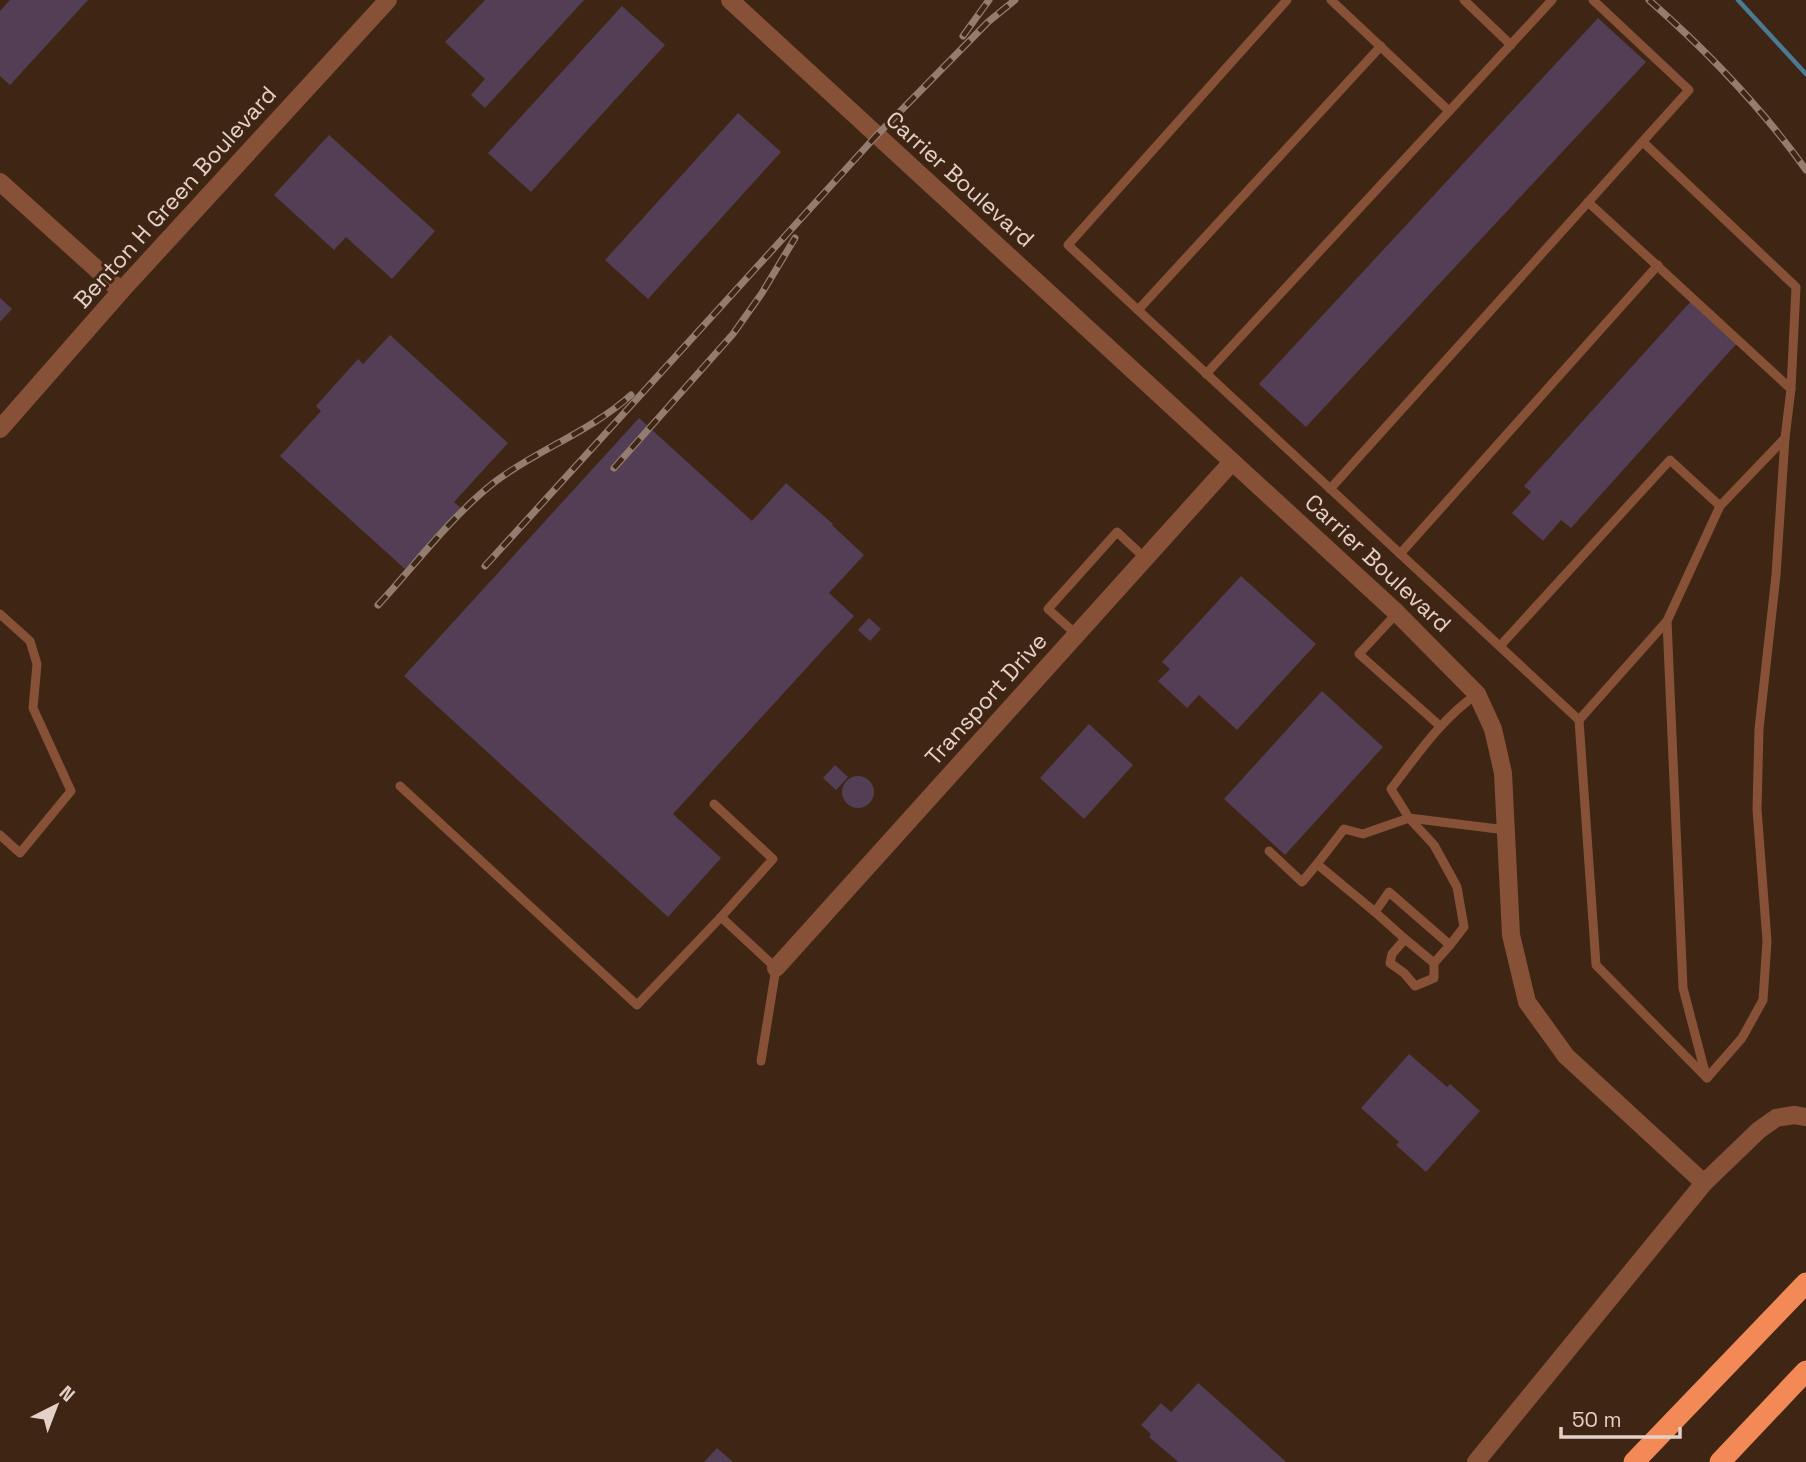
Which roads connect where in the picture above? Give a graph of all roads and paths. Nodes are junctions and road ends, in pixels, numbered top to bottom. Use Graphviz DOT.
graph roads {
  1 [pos="388,0"];
  2 [pos="730,0"];
  3 [pos="1287,0"];
  4 [pos="1331,0"];
  5 [pos="1464,0"];
  6 [pos="1552,0"];
  7 [pos="1593,0"];
  8 [pos="1511,45"];
  9 [pos="1381,46"];
  10 [pos="1449,111"];
  11 [pos="1643,142"];
  12 [pos="0,181"];
  13 [pos="1588,202"];
  14 [pos="1658,265"];
  15 [pos="121,291"];
  16 [pos="1139,310"];
  17 [pos="1206,374"];
  18 [pos="1791,389"];
  19 [pos="0,429"];
  20 [pos="1785,438"];
  21 [pos="1232,462"];
  22 [pos="1330,489"];
  23 [pos="1720,506"];
  24 [pos="1400,554"];
  25 [pos="1146,559"];
  26 [pos="1398,613"];
  27 [pos="0,614"];
  28 [pos="1667,621"];
  29 [pos="1077,635"];
  30 [pos="1500,646"];
  31 [pos="1477,694"];
  32 [pos="1579,720"];
  33 [pos="1440,726"];
  34 [pos="400,786"];
  35 [pos="714,804"];
  36 [pos="1409,818"];
  37 [pos="1506,830"];
  38 [pos="0,835"];
  39 [pos="1269,852"];
  40 [pos="1317,864"];
  41 [pos="1375,912"];
  42 [pos="721,917"];
  43 [pos="1405,939"];
  44 [pos="1450,945"];
  45 [pos="1434,963"];
  46 [pos="776,968"];
  47 [pos="761,1061"];
  48 [pos="1707,1078"];
  49 [pos="1806,1117"];
  50 [pos="1704,1183"];
  51 [pos="1806,1283"];
  52 [pos="1806,1371"];
  53 [pos="1476,1462"];
  54 [pos="1634,1462"];
  55 [pos="1720,1462"];
  1 -- 15 [label="street, Benton H Green Boulevard"];
  2 -- 21 [label="street, Carrier Boulevard"];
  3 -- 16 [label="lane"];
  4 -- 9 [label="lane"];
  5 -- 8 [label="lane"];
  6 -- 8 [label="lane"];
  7 -- 11 [label="lane"];
  8 -- 10 [label="lane"];
  9 -- 10 [label="lane"];
  9 -- 16 [label="lane"];
  10 -- 17 [label="lane"];
  11 -- 13 [label="lane"];
  11 -- 18 [label="lane"];
  12 -- 15 [label="street"];
  13 -- 14 [label="lane"];
  13 -- 22 [label="lane"];
  14 -- 18 [label="lane"];
  14 -- 24 [label="lane"];
  15 -- 19 [label="street, Benton H Green Boulevard"];
  16 -- 17 [label="lane"];
  17 -- 22 [label="lane"];
  18 -- 20 [label="lane"];
  20 -- 23 [label="lane"];
  20 -- 48 [label="lane"];
  21 -- 25 [label="street, Transport Drive"];
  21 -- 26 [label="street, Carrier Boulevard"];
  22 -- 24 [label="lane"];
  23 -- 28 [label="lane"];
  23 -- 30 [label="lane"];
  24 -- 30 [label="lane"];
  25 -- 29 [label="street, Transport Drive"];
  25 -- 29 [label="lane"];
  26 -- 31 [label="street, Carrier Boulevard"];
  26 -- 33 [label="lane"];
  27 -- 38 [label="lane"];
  28 -- 32 [label="lane"];
  28 -- 48 [label="lane"];
  29 -- 46 [label="street, Transport Drive"];
  30 -- 32 [label="lane"];
  31 -- 33 [label="lane"];
  31 -- 37 [label="street, Carrier Boulevard"];
  32 -- 48 [label="lane"];
  33 -- 36 [label="lane"];
  34 -- 42 [label="lane"];
  35 -- 42 [label="lane"];
  36 -- 37 [label="lane"];
  36 -- 40 [label="lane"];
  36 -- 44 [label="lane"];
  37 -- 50 [label="street, Carrier Boulevard"];
  39 -- 40 [label="lane"];
  40 -- 41 [label="lane"];
  41 -- 43 [label="lane"];
  41 -- 44 [label="lane"];
  42 -- 46 [label="lane"];
  43 -- 45 [label="lane"];
  43 -- 45 [label="lane"];
  44 -- 45 [label="lane"];
  46 -- 47 [label="lane"];
  49 -- 50 [label="street"];
  50 -- 53 [label="street"];
  51 -- 54 [label="highway"];
  52 -- 55 [label="highway"];
}
